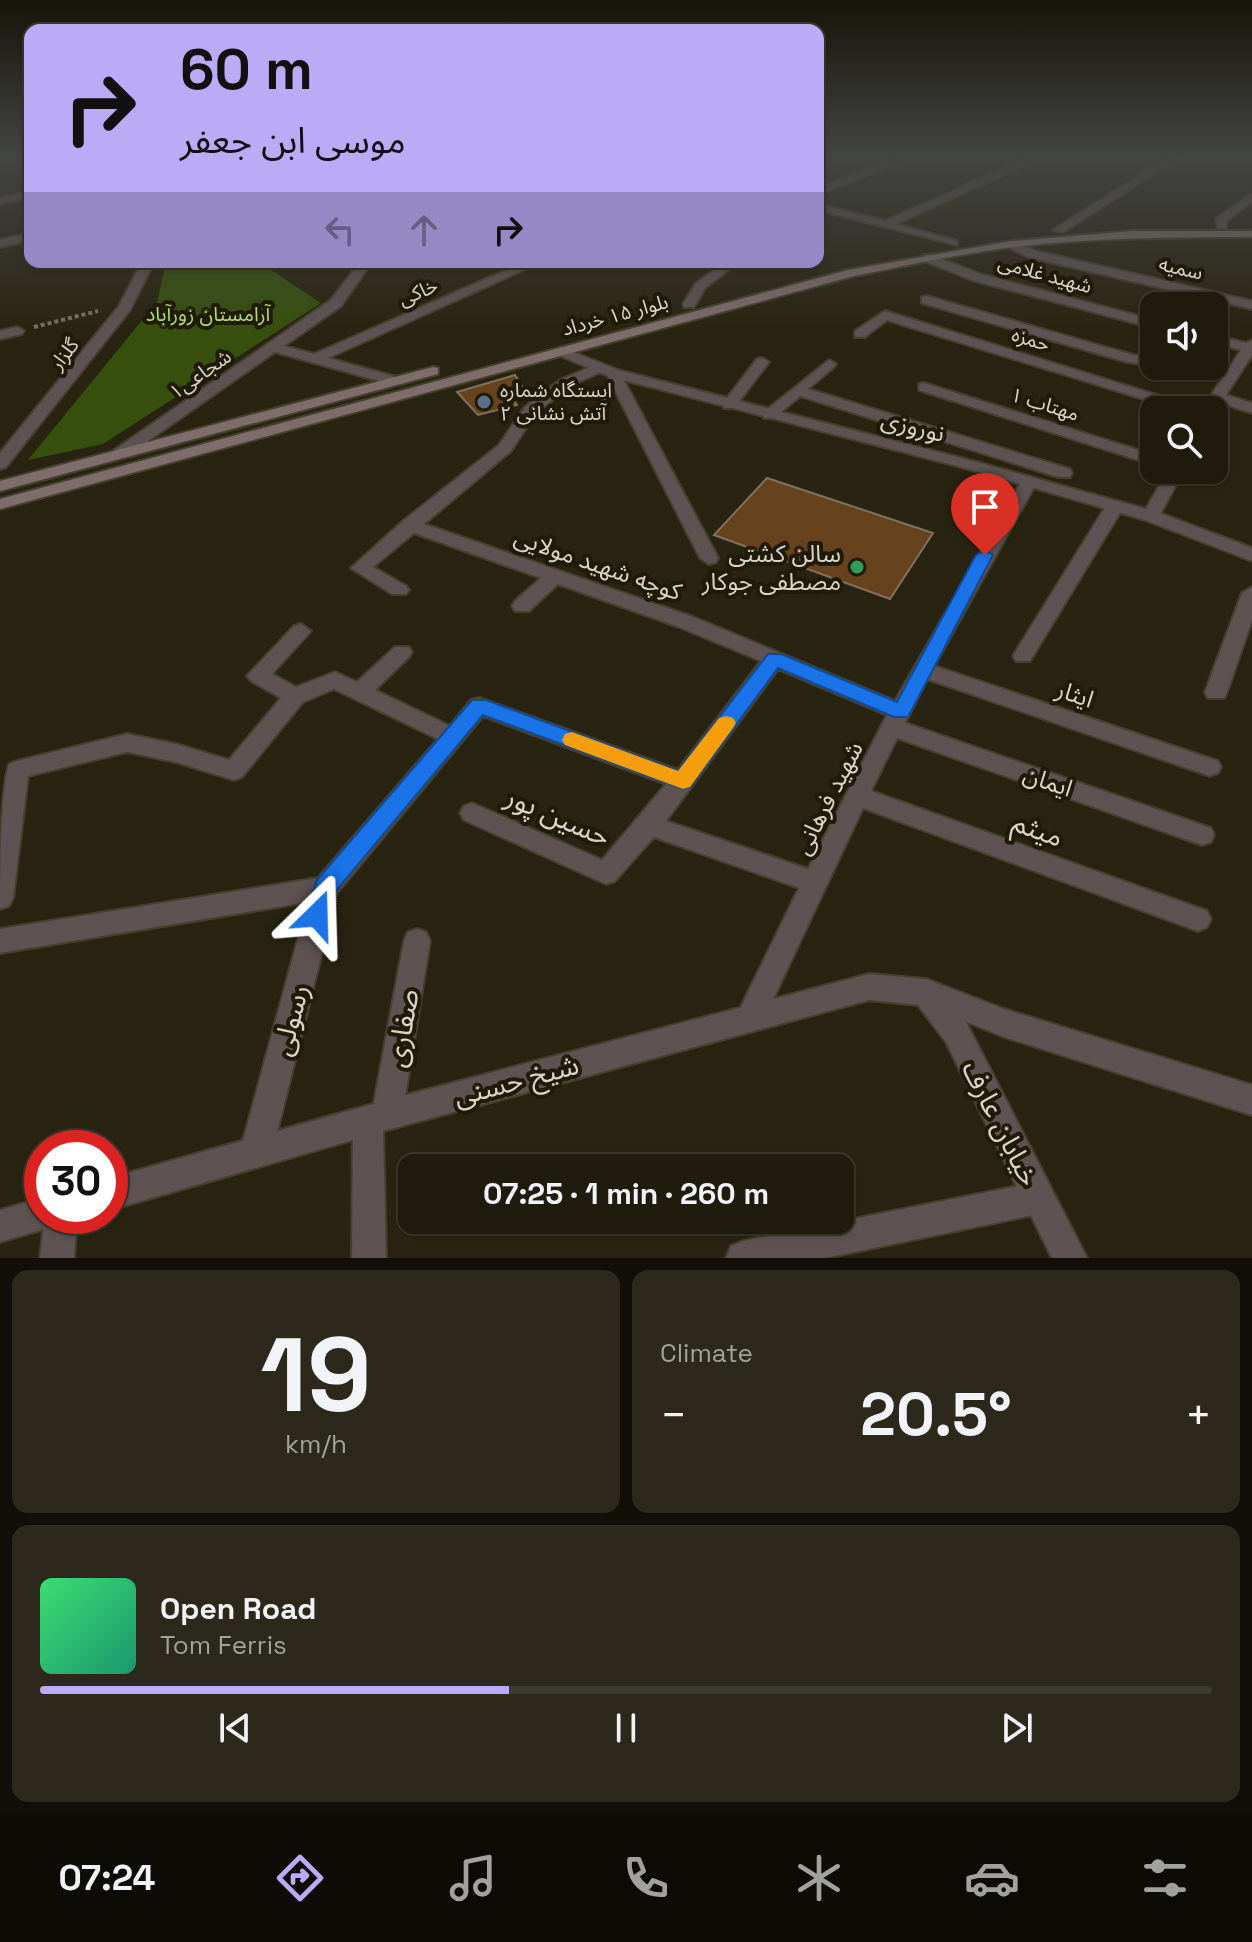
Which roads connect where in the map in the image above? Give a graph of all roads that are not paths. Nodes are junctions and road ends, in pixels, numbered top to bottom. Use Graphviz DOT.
graph roads {
  1 [pos="847,215"];
  2 [pos="909,215"];
  3 [pos="1083,215"];
  4 [pos="1228,215"];
  5 [pos="886,225"];
  6 [pos="1222,226"];
  7 [pos="1252,227"];
  8 [pos="1059,230"];
  9 [pos="1252,234"];
  10 [pos="24,238"];
  11 [pos="953,243"];
  12 [pos="0,244"];
  13 [pos="1010,244"];
  14 [pos="928,258"];
  15 [pos="145,268"];
  16 [pos="362,268"];
  17 [pos="521,268"];
  18 [pos="725,268"];
  19 [pos="927,300"];
  20 [pos="689,304"];
  21 [pos="1252,305"];
  22 [pos="1140,320"];
  23 [pos="17,331"];
  24 [pos="860,334"];
  25 [pos="0,335"];
  26 [pos="1228,341"];
  27 [pos="1251,345"];
  28 [pos="273,347"];
  29 [pos="561,351"];
  30 [pos="316,358"];
  31 [pos="1140,360"];
  32 [pos="762,362"];
  33 [pos="829,364"];
  34 [pos="454,366"];
  35 [pos="606,370"];
  36 [pos="1234,372"];
  37 [pos="465,377"];
  38 [pos="1252,377"];
  39 [pos="395,381"];
  40 [pos="924,387"];
  41 [pos="799,391"];
  42 [pos="1149,396"];
  43 [pos="1218,396"];
  44 [pos="729,405"];
  45 [pos="1228,406"];
  46 [pos="1252,408"];
  47 [pos="769,415"];
  48 [pos="119,454"];
  49 [pos="1140,456"];
  50 [pos="0,464"];
  51 [pos="1064,473"];
  52 [pos="1029,482"];
  53 [pos="1168,484"];
  54 [pos="0,486"];
  55 [pos="0,504"];
  56 [pos="1115,506"];
  57 [pos="1151,516"];
  58 [pos="409,525"];
  59 [pos="1252,555"];
  60 [pos="709,558"];
  61 [pos="555,576"];
  62 [pos="399,590"];
  63 [pos="1252,593"];
  64 [pos="522,606"];
  65 [pos="301,631"];
  66 [pos="402,652"];
  67 [pos="1023,656"];
  68 [pos="774,659"];
  69 [pos="923,670"];
  70 [pos="359,692"];
  71 [pos="1216,692"];
  72 [pos="295,696"];
  73 [pos="897,720"];
  74 [pos="453,737"];
  75 [pos="1210,767"];
  76 [pos="683,781"];
  77 [pos="858,796"];
  78 [pos="472,813"];
  79 [pos="649,825"];
  80 [pos="1202,835"];
  81 [pos="814,882"];
  82 [pos="325,888"];
  83 [pos="0,898"];
  84 [pos="1198,919"];
  85 [pos="0,941"];
  86 [pos="417,941"];
  87 [pos="926,992"];
  88 [pos="750,1017"];
  89 [pos="1252,1100"];
  90 [pos="377,1118"];
  91 [pos="256,1152"];
  92 [pos="128,1189"];
  93 [pos="1038,1198"];
  94 [pos="24,1219"];
  95 [pos="0,1226"];
  96 [pos="59,1234"];
  97 [pos="57,1258"];
  98 [pos="369,1258"];
  99 [pos="743,1258"];
  100 [pos="1070,1258"];
  1 -- 5 [label="street"];
  2 -- 5 [label="street"];
  3 -- 8 [label="street"];
  4 -- 6 [label="street"];
  5 -- 11 [label="street"];
  6 -- 7 [label="main road, بلوار ۱۵ خرداد"];
  6 -- 8 [label="main road, بلوار ۱۵ خرداد"];
  8 -- 11 [label="main road, بلوار ۱۵ خرداد"];
  9 -- 13 [label="main road, بلوار ۱۵ خرداد"];
  10 -- 12 [label="street"];
  11 -- 20 [label="main road, بلوار ۱۵ خرداد"];
  13 -- 14 [label="main road, بلوار ۱۵ خرداد"];
  13 -- 21 [label="street, سمیه"];
  14 -- 22 [label="street, شهید غلامی"];
  14 -- 29 [label="main road, بلوار ۱۵ خرداد"];
  15 -- 50 [label="street, گلزار"];
  16 -- 28 [label="street, شجاعی۱"];
  17 -- 30 [label="street, خاکی"];
  18 -- 20 [label="street"];
  19 -- 31 [label="street"];
  20 -- 34 [label="main road, بلوار ۱۵ خرداد"];
  23 -- 25 [label="street"];
  24 -- 42 [label="street, حمزه"];
  26 -- 27 [label="street"];
  27 -- 36 [label="street"];
  28 -- 30 [label="street"];
  28 -- 48 [label="street, شجاعی۱"];
  29 -- 35 [label="street, نوروزی"];
  29 -- 37 [label="main road, بلوار ۱۵ خرداد"];
  30 -- 39 [label="street"];
  32 -- 44 [label="street"];
  33 -- 41 [label="street"];
  34 -- 37 [label="main road"];
  34 -- 39 [label="main road, بلوار ۱۵ خرداد"];
  35 -- 44 [label="street, نوروزی"];
  35 -- 58 [label="street"];
  35 -- 60 [label="street"];
  36 -- 38 [label="street"];
  36 -- 43 [label="street"];
  37 -- 55 [label="main road, بلوار ۱۵ خرداد"];
  39 -- 48 [label="main road, بلوار ۱۵ خرداد"];
  40 -- 49 [label="street, مهتاب ۱"];
  41 -- 47 [label="street"];
  41 -- 51 [label="street"];
  44 -- 47 [label="street, نوروزی"];
  45 -- 46 [label="street"];
  47 -- 52 [label="street, نوروزی"];
  48 -- 54 [label="main road, بلوار ۱۵ خرداد"];
  52 -- 56 [label="street, نوروزی"];
  52 -- 69 [label="street, شهید فرهانی"];
  53 -- 57 [label="street"];
  56 -- 57 [label="street, نوروزی"];
  56 -- 67 [label="street"];
  57 -- 59 [label="street, نوروزی"];
  58 -- 61 [label="street, کوچه شهید مولایی"];
  58 -- 62 [label="street"];
  61 -- 64 [label="street"];
  61 -- 68 [label="street, کوچه شهید مولایی"];
  63 -- 71 [label="street"];
  65 -- 72 [label="street"];
  66 -- 70 [label="street"];
  68 -- 73 [label="street, کوچه شهید مولایی"];
  68 -- 76 [label="street, حسین پور"];
  69 -- 73 [label="street, شهید فرهانی"];
  69 -- 75 [label="street, ایثار"];
  70 -- 72 [label="street"];
  70 -- 74 [label="street"];
  72 -- 83 [label="street"];
  73 -- 77 [label="street, شهید فرهانی"];
  73 -- 80 [label="street, ایمان"];
  74 -- 76 [label="street"];
  74 -- 82 [label="street"];
  76 -- 79 [label="street, حسین پور"];
  77 -- 81 [label="street, شهید فرهانی"];
  77 -- 84 [label="street, میثم"];
  78 -- 79 [label="street, حسین پور"];
  79 -- 81 [label="street, حسین پور"];
  81 -- 88 [label="street, شهید فرهانی"];
  82 -- 85 [label="street"];
  82 -- 91 [label="street, رسولی"];
  86 -- 90 [label="street, صفاری"];
  87 -- 88 [label="street, شیخ حسنی"];
  87 -- 89 [label="street, شیخ حسنی"];
  87 -- 93 [label="street, خیابان عارف"];
  88 -- 90 [label="street, شیخ حسنی"];
  90 -- 91 [label="street, شیخ حسنی"];
  90 -- 98 [label="street, صفاری"];
  91 -- 92 [label="street, شیخ حسنی"];
  93 -- 99 [label="street"];
  93 -- 100 [label="street, خیابان عارف"];
  94 -- 95 [label="street"];
  96 -- 97 [label="street"];
}
